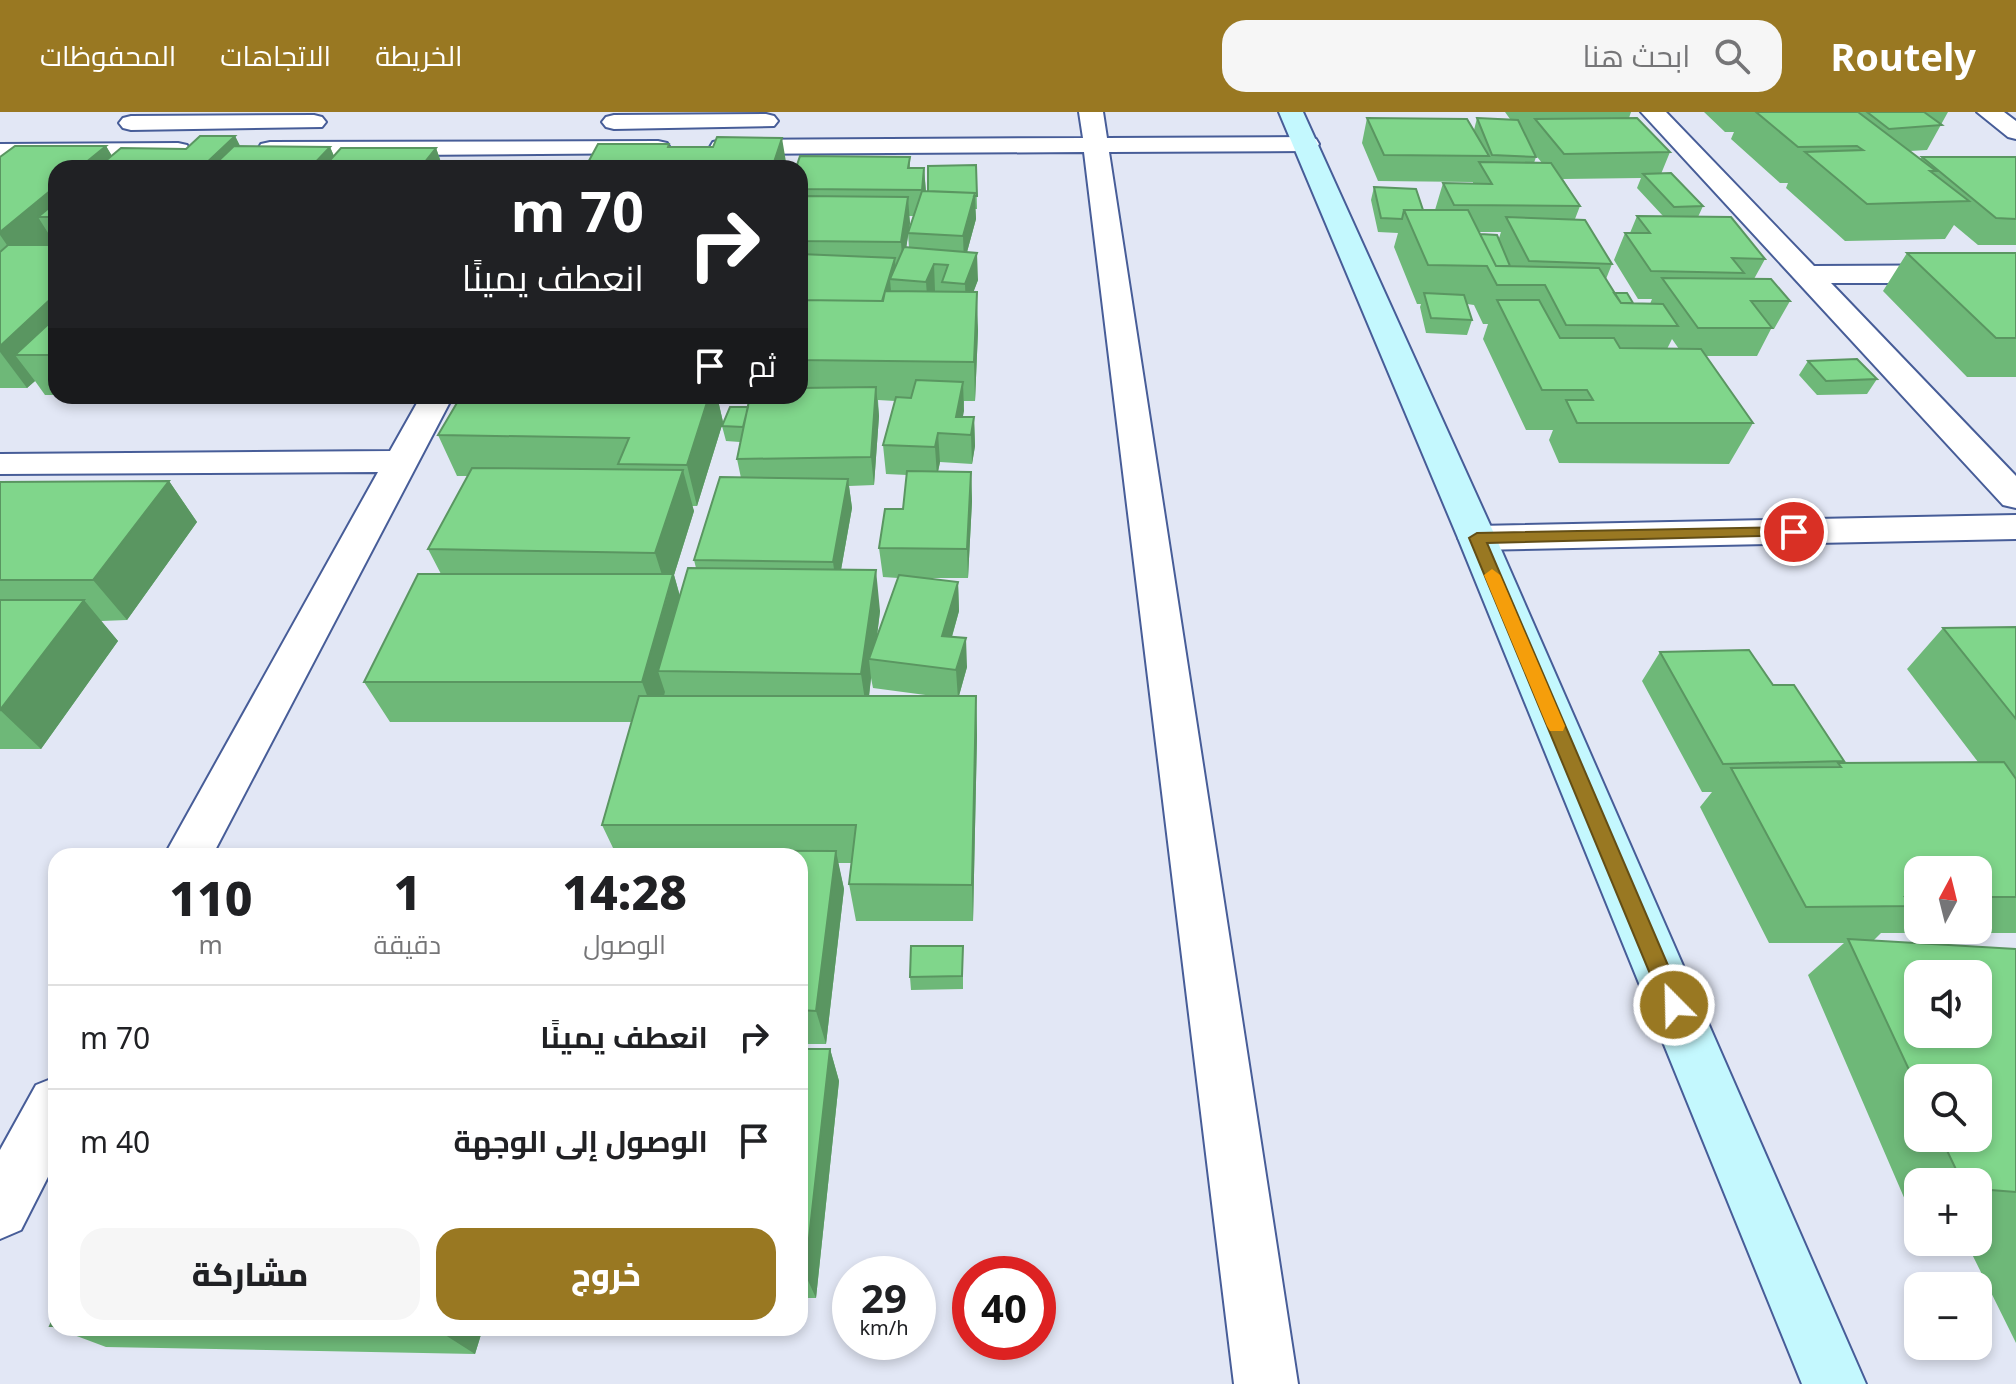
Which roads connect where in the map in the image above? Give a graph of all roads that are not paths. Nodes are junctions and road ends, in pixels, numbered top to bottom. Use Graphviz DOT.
graph roads {
  1 [pos="1653,112"];
  2 [pos="1989,112"];
  3 [pos="790,121"];
  4 [pos="344,122"];
  5 [pos="109,123"];
  6 [pos="1089,124"];
  7 [pos="1299,128"];
  8 [pos="2016,132"];
  9 [pos="582,136"];
  10 [pos="204,150"];
  11 [pos="251,150"];
  12 [pos="0,151"];
  13 [pos="2016,274"];
  14 [pos="1807,275"];
  15 [pos="432,404"];
  16 [pos="399,461"];
  17 [pos="0,464"];
  18 [pos="2016,497"];
  19 [pos="2016,527"];
  20 [pos="1477,538"];
  21 [pos="192,848"];
  22 [pos="48,1119"];
  23 [pos="0,1209"];
  24 [pos="1266,1384"];
  25 [pos="1834,1384"];
  1 -- 14 [label="street"];
  2 -- 8 [label="street"];
  3 -- 9 [label="street"];
  4 -- 5 [label="street"];
  6 -- 7 [label="street"];
  6 -- 9 [label="street"];
  6 -- 24 [label="street"];
  7 -- 20 [label="street"];
  9 -- 11 [label="street"];
  10 -- 12 [label="street"];
  13 -- 14 [label="street"];
  14 -- 18 [label="street"];
  15 -- 16 [label="street"];
  16 -- 17 [label="street"];
  16 -- 21 [label="street"];
  19 -- 20 [label="street"];
  20 -- 25 [label="street"];
  22 -- 23 [label="street"];
}
